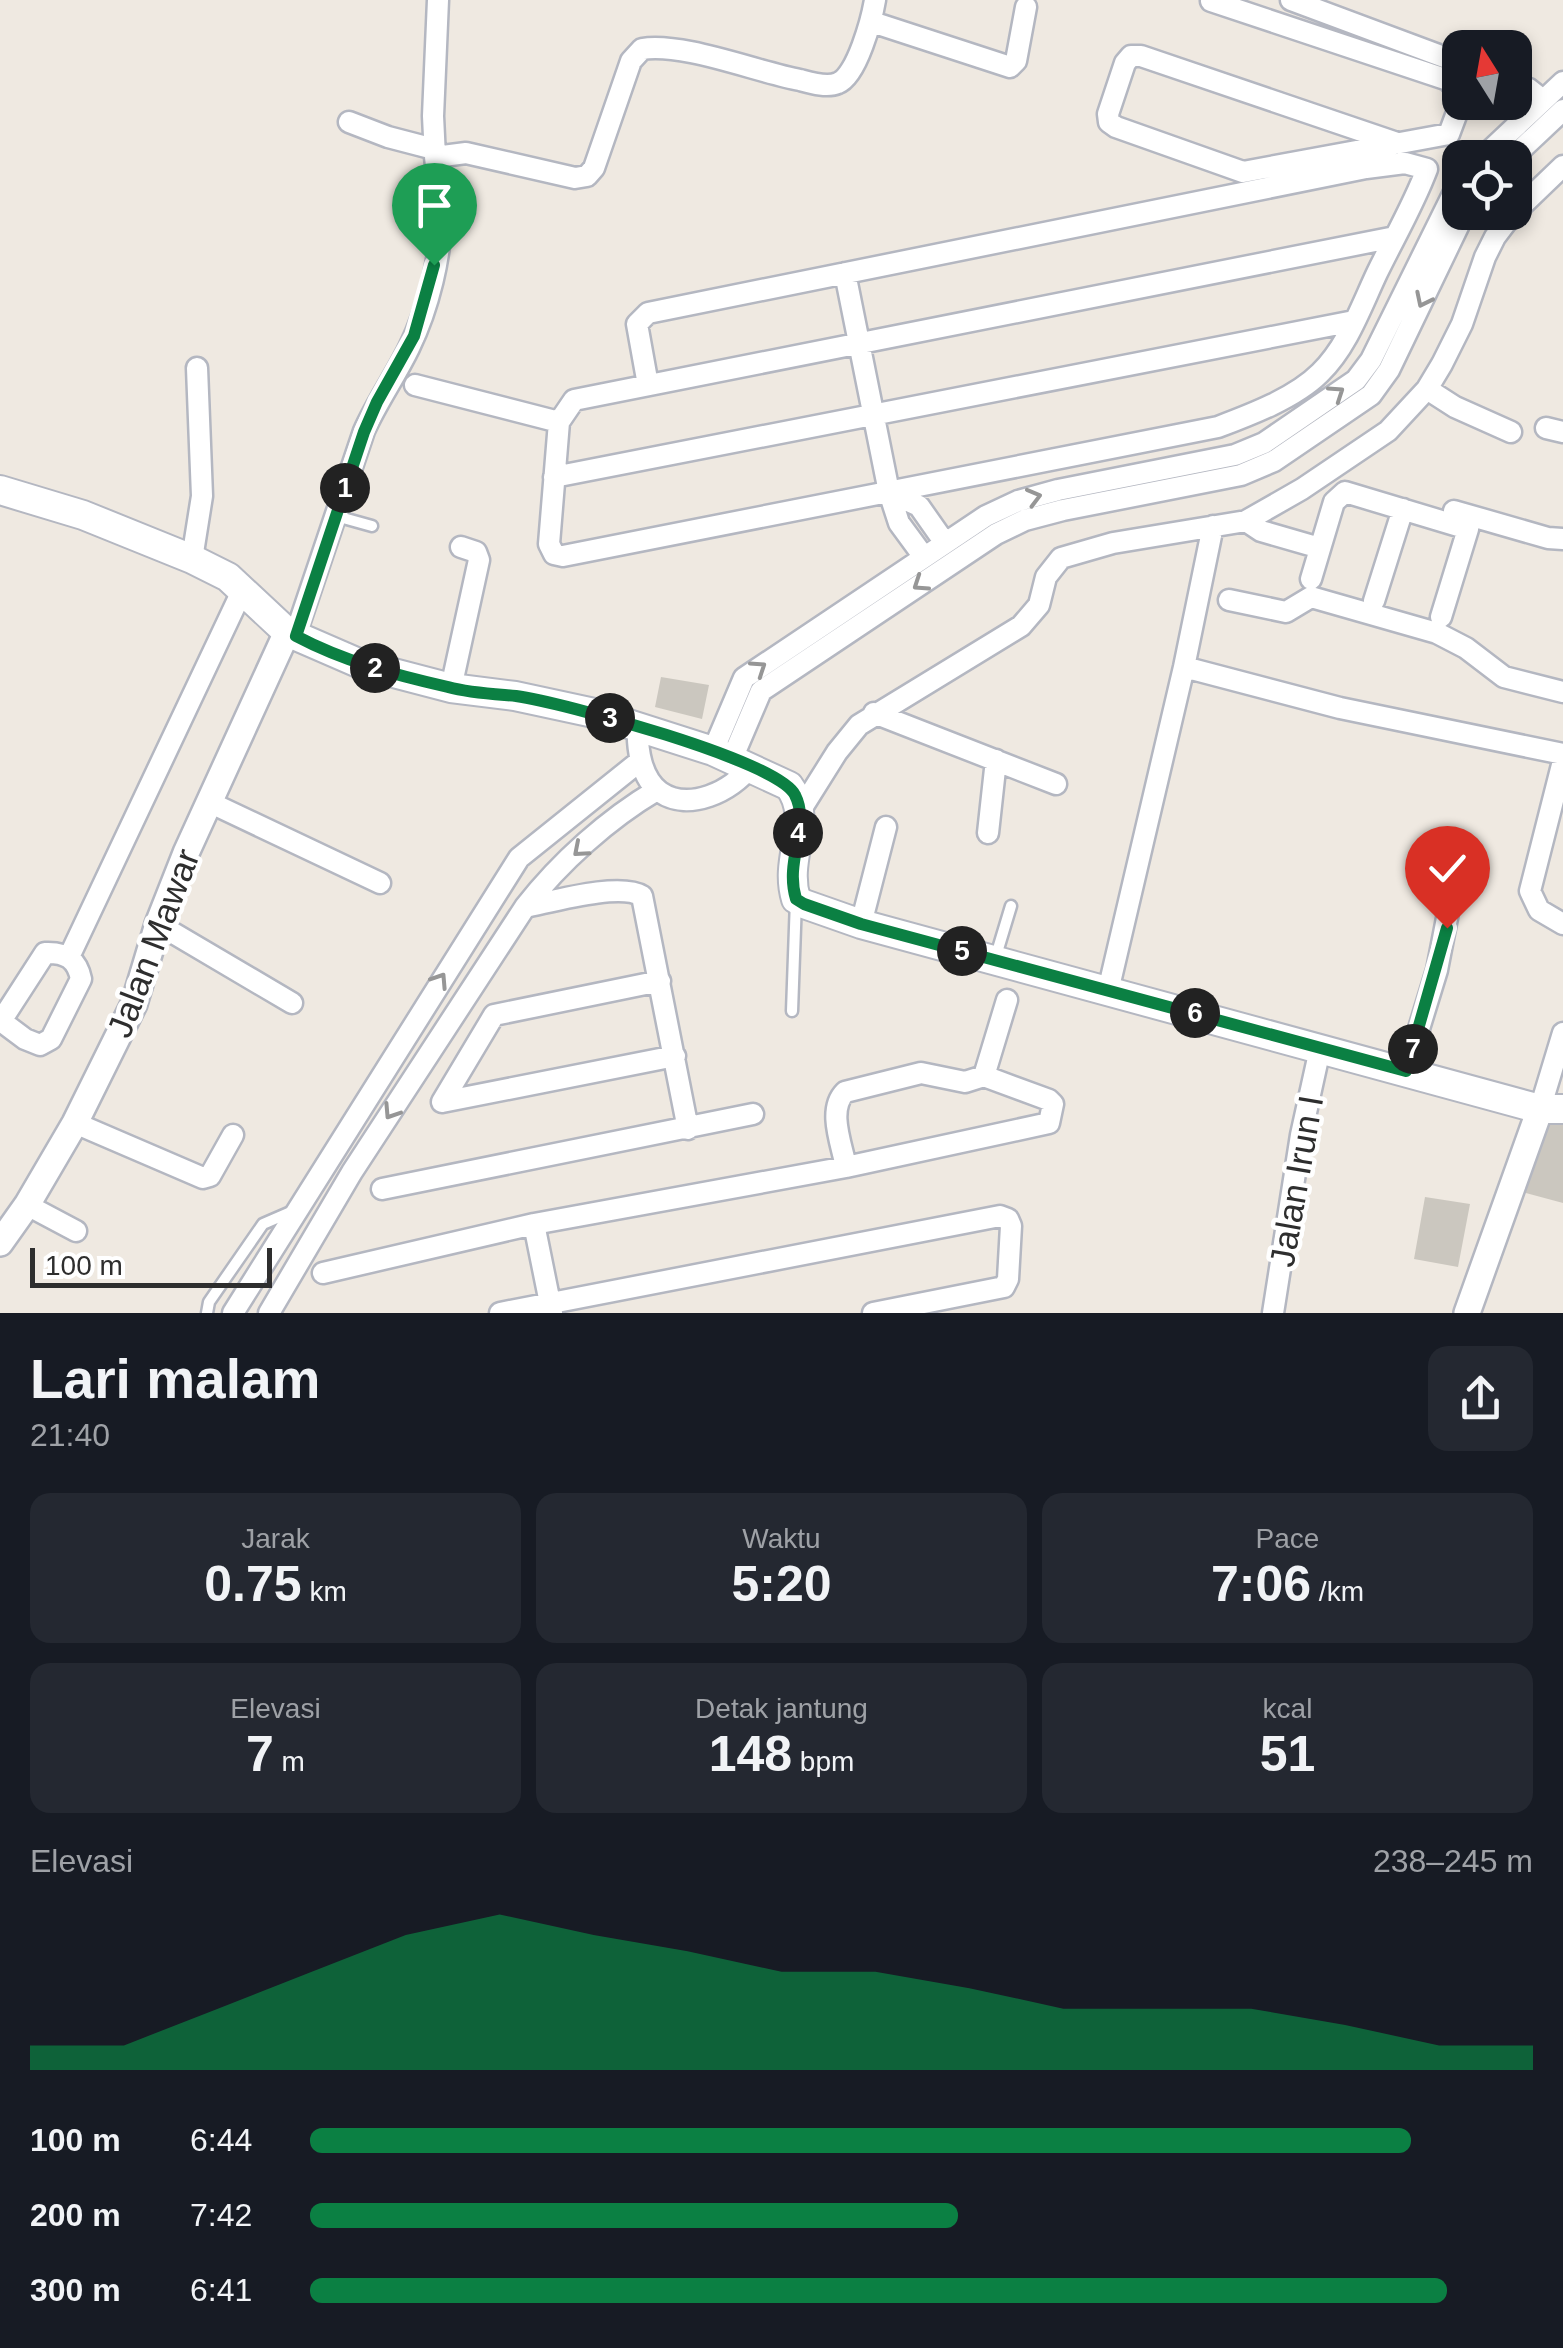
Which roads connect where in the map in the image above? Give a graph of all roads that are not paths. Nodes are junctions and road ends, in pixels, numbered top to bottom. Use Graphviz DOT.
graph roads {
  1 [pos="438,0"];
  2 [pos="875,0"];
  3 [pos="1291,0"];
  4 [pos="1210,2"];
  5 [pos="1026,7"];
  6 [pos="872,22"];
  7 [pos="1442,56"];
  8 [pos="1442,78"];
  9 [pos="1563,82"];
  10 [pos="1532,91"];
  11 [pos="1557,110"];
  12 [pos="1454,120"];
  13 [pos="349,122"];
  14 [pos="1449,134"];
  15 [pos="1510,140"];
  16 [pos="1529,140"];
  17 [pos="1400,144"];
  18 [pos="435,153"];
  19 [pos="1563,166"];
  20 [pos="1427,169"];
  21 [pos="1245,182"];
  22 [pos="1532,196"];
  23 [pos="1442,222"];
  24 [pos="1455,230"];
  25 [pos="1502,230"];
  26 [pos="1395,238"];
  27 [pos="846,273"];
  28 [pos="1354,321"];
  29 [pos="860,343"];
  30 [pos="1386,352"];
  31 [pos="197,368"];
  32 [pos="415,385"];
  33 [pos="648,385"];
  34 [pos="1427,389"];
  35 [pos="874,415"];
  36 [pos="559,422"];
  37 [pos="1510,432"];
  38 [pos="1326,474"];
  39 [pos="554,477"];
  40 [pos="1161,480"];
  41 [pos="0,490"];
  42 [pos="889,492"];
  43 [pos="1403,509"];
  44 [pos="336,516"];
  45 [pos="1246,520"];
  46 [pos="372,526"];
  47 [pos="1213,526"];
  48 [pos="1563,539"];
  49 [pos="945,543"];
  50 [pos="461,547"];
  51 [pos="1320,548"];
  52 [pos="924,557"];
  53 [pos="192,558"];
  54 [pos="1311,579"];
  55 [pos="244,588"];
  56 [pos="1229,600"];
  57 [pos="1374,601"];
  58 [pos="1440,617"];
  59 [pos="291,634"];
  60 [pos="1184,667"];
  61 [pos="451,688"];
  62 [pos="1563,692"];
  63 [pos="874,714"];
  64 [pos="638,727"];
  65 [pos="1563,757"];
  66 [pos="732,759"];
  67 [pos="996,760"];
  68 [pos="640,761"];
  69 [pos="612,780"];
  70 [pos="1056,784"];
  71 [pos="656,790"];
  72 [pos="210,803"];
  73 [pos="631,805"];
  74 [pos="800,810"];
  75 [pos="886,827"];
  76 [pos="988,833"];
  77 [pos="1458,860"];
  78 [pos="380,883"];
  79 [pos="796,899"];
  80 [pos="1011,906"];
  81 [pos="525,907"];
  82 [pos="158,924"];
  83 [pos="861,924"];
  84 [pos="1563,924"];
  85 [pos="69,957"];
  86 [pos="995,960"];
  87 [pos="660,981"];
  88 [pos="1108,992"];
  89 [pos="1007,1000"];
  90 [pos="292,1003"];
  91 [pos="792,1011"];
  92 [pos="1563,1033"];
  93 [pos="1320,1049"];
  94 [pos="675,1056"];
  95 [pos="1406,1071"];
  96 [pos="984,1076"];
  97 [pos="1552,1109"];
  98 [pos="752,1114"];
  99 [pos="75,1123"];
  100 [pos="688,1129"];
  101 [pos="233,1135"];
  102 [pos="846,1168"];
  103 [pos="382,1189"];
  104 [pos="27,1205"];
  105 [pos="295,1210"];
  106 [pos="534,1224"];
  107 [pos="76,1231"];
  108 [pos="0,1242"];
  109 [pos="323,1273"];
  110 [pos="551,1309"];
  111 [pos="208,1313"];
  112 [pos="233,1313"];
  113 [pos="269,1313"];
  114 [pos="500,1313"];
  115 [pos="873,1313"];
  116 [pos="1273,1313"];
  117 [pos="1467,1313"];
  1 -- 18 [label="street, Jalan Mawar"];
  2 -- 6 [label="street"];
  3 -- 7 [label="street"];
  4 -- 8 [label="street"];
  5 -- 6 [label="street"];
  6 -- 18 [label="street"];
  9 -- 11 [label="street"];
  10 -- 11 [label="street"];
  11 -- 15 [label="street"];
  11 -- 16 [label="street"];
  12 -- 14 [label="street"];
  13 -- 18 [label="street"];
  14 -- 17 [label="street"];
  14 -- 20 [label="street"];
  17 -- 21 [label="street"];
  17 -- 21 [label="street"];
  18 -- 44 [label="street, Jalan Mawar"];
  19 -- 22 [label="street"];
  20 -- 21 [label="street"];
  20 -- 26 [label="street"];
  21 -- 27 [label="street"];
  23 -- 30 [label="street"];
  24 -- 30 [label="street, one-way"];
  25 -- 34 [label="street"];
  26 -- 28 [label="street"];
  26 -- 29 [label="street"];
  27 -- 29 [label="street"];
  27 -- 33 [label="street"];
  28 -- 35 [label="street"];
  28 -- 42 [label="street"];
  29 -- 33 [label="street"];
  29 -- 35 [label="street"];
  30 -- 40 [label="street"];
  31 -- 53 [label="street"];
  32 -- 36 [label="street"];
  33 -- 36 [label="street"];
  34 -- 37 [label="street"];
  34 -- 38 [label="street"];
  35 -- 39 [label="street"];
  35 -- 42 [label="street"];
  36 -- 39 [label="street"];
  38 -- 45 [label="street"];
  38 -- 48 [label="street"];
  39 -- 42 [label="street"];
  49 -- 40 [label="street, one-way"];
  40 -- 66 [label="street, one-way"];
  41 -- 53 [label="main road"];
  42 -- 49 [label="street"];
  42 -- 52 [label="street"];
  43 -- 51 [label="street"];
  43 -- 57 [label="street"];
  43 -- 58 [label="street"];
  44 -- 46 [label="lane"];
  44 -- 59 [label="street, Jalan Mawar"];
  45 -- 47 [label="street"];
  45 -- 51 [label="street"];
  47 -- 60 [label="street"];
  47 -- 63 [label="street"];
  49 -- 52 [label="street"];
  50 -- 61 [label="street"];
  51 -- 54 [label="street"];
  66 -- 52 [label="street, one-way"];
  53 -- 55 [label="main road"];
  55 -- 59 [label="main road"];
  55 -- 85 [label="street"];
  56 -- 62 [label="street"];
  59 -- 61 [label="main road"];
  59 -- 72 [label="street, Jalan Mawar"];
  60 -- 65 [label="street"];
  60 -- 88 [label="street"];
  61 -- 64 [label="main road"];
  63 -- 67 [label="street"];
  63 -- 74 [label="street"];
  64 -- 66 [label="main road"];
  64 -- 68 [label="street"];
  65 -- 84 [label="street"];
  66 -- 71 [label="street"];
  66 -- 74 [label="main road"];
  67 -- 70 [label="street"];
  67 -- 76 [label="street"];
  68 -- 69 [label="street"];
  68 -- 71 [label="street"];
  69 -- 73 [label="street"];
  105 -- 69 [label="street, one-way"];
  71 -- 73 [label="street"];
  72 -- 78 [label="street"];
  72 -- 82 [label="street, Jalan Mawar"];
  73 -- 81 [label="street, one-way"];
  74 -- 79 [label="main road"];
  75 -- 83 [label="street"];
  77 -- 95 [label="street"];
  79 -- 83 [label="main road"];
  79 -- 91 [label="lane"];
  80 -- 86 [label="lane"];
  81 -- 87 [label="street"];
  81 -- 113 [label="street, one-way"];
  82 -- 90 [label="street"];
  82 -- 99 [label="street, Jalan Mawar"];
  83 -- 86 [label="main road"];
  85 -- 85 [label="street"];
  86 -- 88 [label="main road"];
  87 -- 94 [label="street"];
  87 -- 94 [label="street"];
  88 -- 93 [label="main road"];
  89 -- 96 [label="street"];
  92 -- 97 [label="street"];
  93 -- 95 [label="main road"];
  93 -- 116 [label="street, Jalan Irun I"];
  94 -- 100 [label="street"];
  95 -- 97 [label="main road"];
  96 -- 102 [label="street"];
  96 -- 102 [label="street"];
  97 -- 117 [label="street"];
  98 -- 100 [label="street"];
  99 -- 101 [label="street"];
  99 -- 104 [label="street, Jalan Mawar"];
  100 -- 103 [label="street"];
  102 -- 106 [label="street"];
  104 -- 107 [label="street"];
  104 -- 108 [label="street, Jalan Mawar"];
  105 -- 111 [label="lane"];
  105 -- 112 [label="street"];
  106 -- 109 [label="street"];
  106 -- 110 [label="street"];
  110 -- 114 [label="street"];
  110 -- 115 [label="street"];
}
